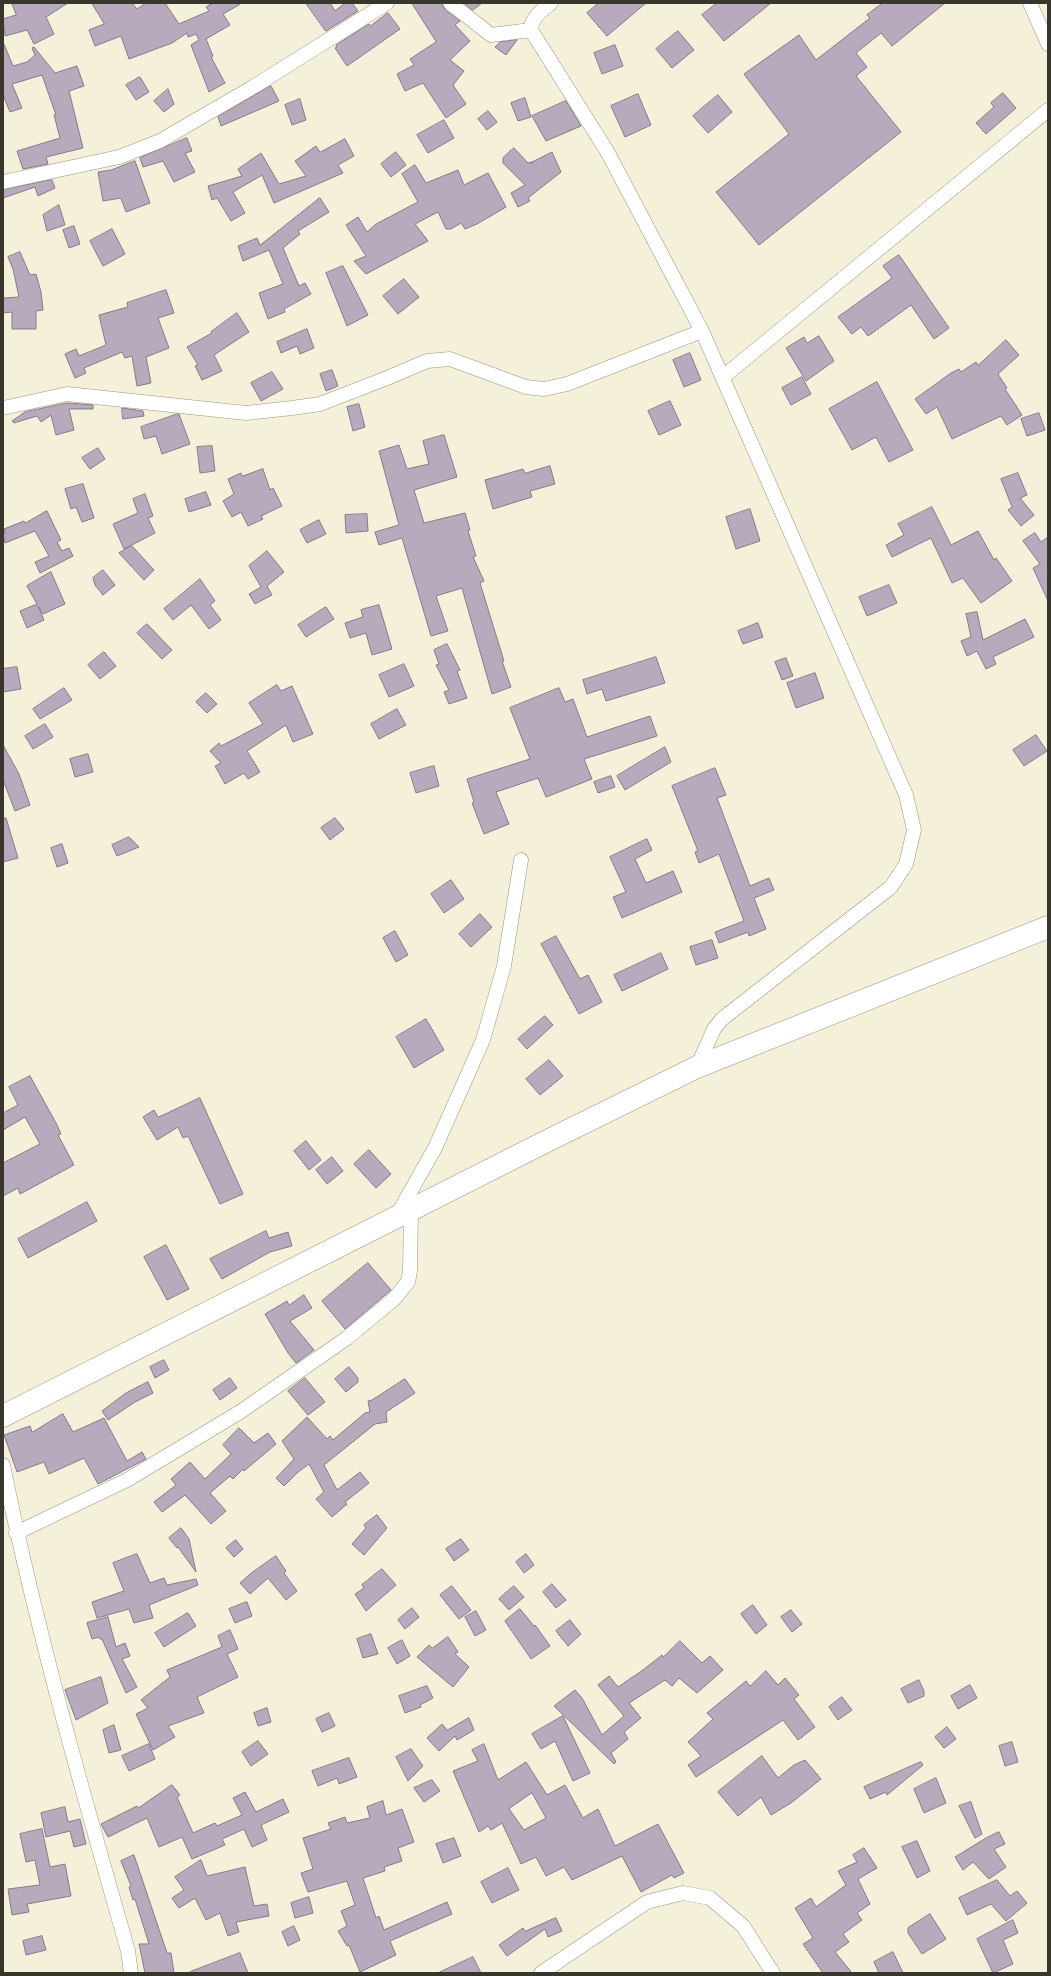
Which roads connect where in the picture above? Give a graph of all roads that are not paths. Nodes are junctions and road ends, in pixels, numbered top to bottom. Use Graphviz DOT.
graph roads {
  1 [pos="387,3"];
  2 [pos="450,3"];
  3 [pos="551,3"];
  4 [pos="1030,3"];
  5 [pos="532,30"];
  6 [pos="1048,44"];
  7 [pos="1048,110"];
  8 [pos="3,182"];
  9 [pos="702,331"];
  10 [pos="723,377"];
  11 [pos="3,408"];
  12 [pos="521,860"];
  13 [pos="1048,926"];
  14 [pos="697,1067"];
  15 [pos="403,1214"];
  16 [pos="3,1416"];
  17 [pos="3,1465"];
  18 [pos="16,1532"];
  19 [pos="131,1973"];
  20 [pos="542,1973"];
  21 [pos="773,1973"];
  1 -- 8 [label="street"];
  2 -- 5 [label="street"];
  3 -- 5 [label="street"];
  4 -- 6 [label="street"];
  5 -- 9 [label="street"];
  7 -- 10 [label="street"];
  9 -- 10 [label="street"];
  9 -- 11 [label="street"];
  10 -- 14 [label="street"];
  12 -- 15 [label="street"];
  13 -- 14 [label="main road"];
  14 -- 15 [label="main road"];
  15 -- 16 [label="main road"];
  15 -- 18 [label="street"];
  17 -- 18 [label="street"];
  18 -- 19 [label="street"];
  20 -- 21 [label="street"];
}
